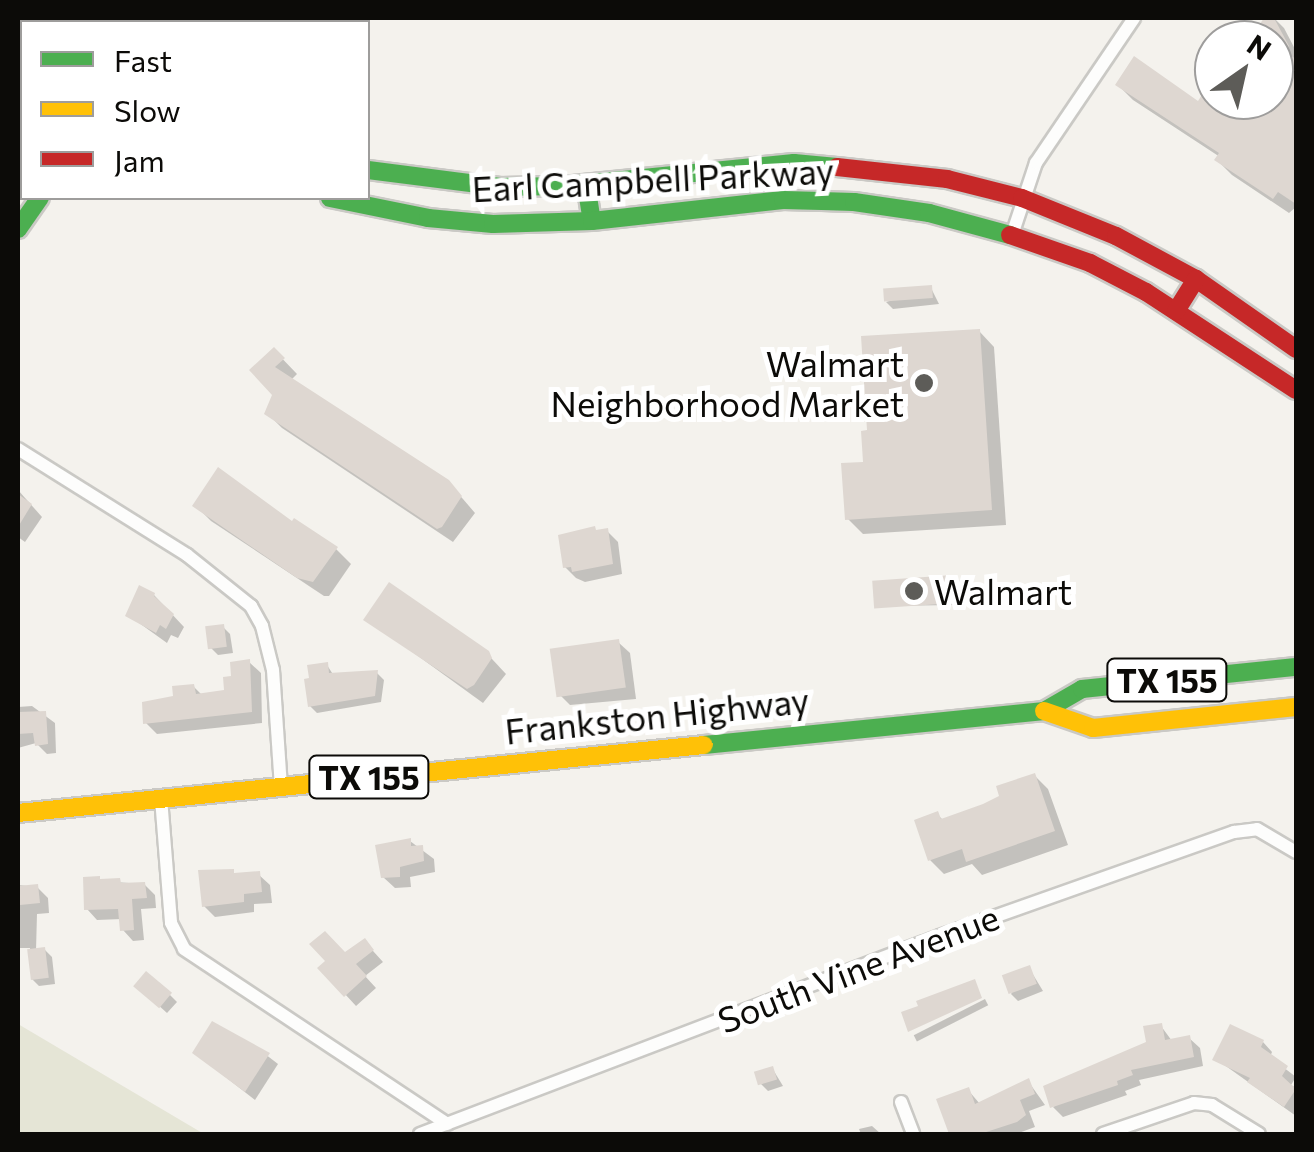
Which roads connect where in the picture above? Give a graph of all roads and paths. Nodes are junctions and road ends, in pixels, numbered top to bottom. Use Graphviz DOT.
graph roads {
  1 [pos="1134,18"];
  2 [pos="370,170"];
  3 [pos="586,184"];
  4 [pos="1022,198"];
  5 [pos="39,200"];
  6 [pos="341,200"];
  7 [pos="592,221"];
  8 [pos="18,229"];
  9 [pos="1012,235"];
  10 [pos="1196,279"];
  11 [pos="1176,311"];
  12 [pos="1293,346"];
  13 [pos="1269,372"];
  14 [pos="1296,390"];
  15 [pos="18,450"];
  16 [pos="1296,666"];
  17 [pos="1296,707"];
  18 [pos="1044,711"];
  19 [pos="282,786"];
  20 [pos="161,798"];
  21 [pos="18,812"];
  22 [pos="1296,852"];
  23 [pos="901,1102"];
  24 [pos="446,1124"];
  25 [pos="420,1134"];
  26 [pos="914,1134"];
  27 [pos="1103,1134"];
  28 [pos="1259,1134"];
  1 -- 4 [label="street"];
  2 -- 3 [label="main road, Earl Campbell Parkway"];
  3 -- 4 [label="main road, Earl Campbell Parkway"];
  3 -- 7 [label="main road"];
  4 -- 9 [label="street"];
  4 -- 10 [label="main road, Earl Campbell Parkway"];
  5 -- 8 [label="main road"];
  6 -- 7 [label="main road, Earl Campbell Parkway"];
  7 -- 9 [label="main road, Earl Campbell Parkway"];
  9 -- 11 [label="main road, Earl Campbell Parkway"];
  10 -- 11 [label="main road"];
  10 -- 12 [label="main road, Earl Campbell Parkway"];
  11 -- 13 [label="main road, Earl Campbell Parkway"];
  12 -- 13 [label="main road"];
  13 -- 14 [label="main road, Earl Campbell Parkway"];
  15 -- 19 [label="street"];
  16 -- 18 [label="main road, Frankston Highway / TX 155"];
  17 -- 18 [label="main road, TX 155"];
  18 -- 19 [label="main road, Frankston Highway / TX 155"];
  19 -- 20 [label="main road, Frankston Highway / TX 155"];
  20 -- 21 [label="main road, Frankston Highway / TX 155"];
  20 -- 24 [label="street"];
  22 -- 24 [label="street, South Vine Avenue"];
  23 -- 26 [label="street"];
  24 -- 25 [label="street, South Vine Avenue"];
  27 -- 28 [label="street"];
}
